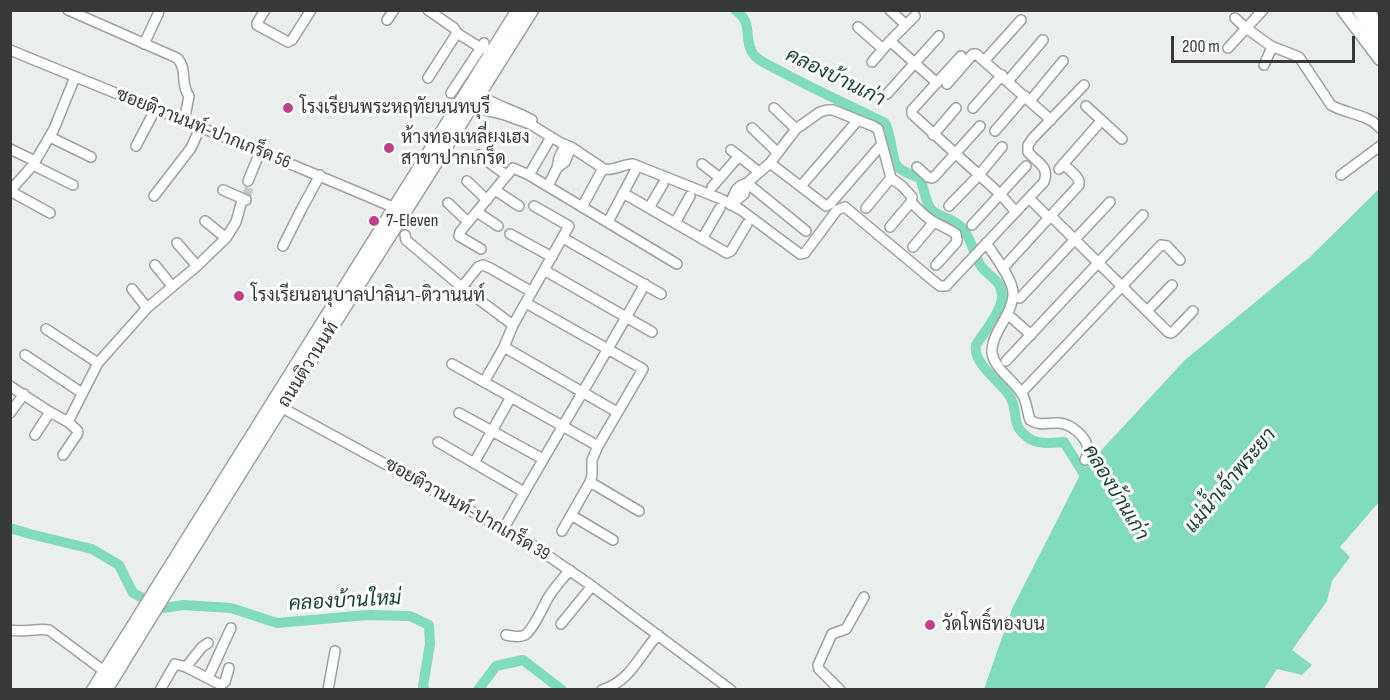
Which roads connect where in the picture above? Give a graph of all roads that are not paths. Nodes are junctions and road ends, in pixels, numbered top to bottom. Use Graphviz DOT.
graph roads {
  1 [pos="68,10"];
  2 [pos="159,10"];
  3 [pos="265,10"];
  4 [pos="311,10"];
  5 [pos="393,10"];
  6 [pos="428,10"];
  7 [pos="518,10"];
  8 [pos="532,10"];
  9 [pos="890,10"];
  10 [pos="1263,10"];
  11 [pos="1344,10"];
  12 [pos="1359,10"];
  13 [pos="1365,10"];
  14 [pos="915,16"];
  15 [pos="1235,18"];
  16 [pos="387,20"];
  17 [pos="1021,20"];
  18 [pos="906,25"];
  19 [pos="1380,25"];
  20 [pos="858,27"];
  21 [pos="1246,28"];
  22 [pos="456,31"];
  23 [pos="939,36"];
  24 [pos="890,40"];
  25 [pos="1043,40"];
  26 [pos="1380,42"];
  27 [pos="144,44"];
  28 [pos="1272,47"];
  29 [pos="486,48"];
  30 [pos="1228,48"];
  31 [pos="882,49"];
  32 [pos="10,50"];
  33 [pos="961,56"];
  34 [pos="1380,59"];
  35 [pos="985,60"];
  36 [pos="1063,61"];
  37 [pos="872,62"];
  38 [pos="915,63"];
  39 [pos="1264,65"];
  40 [pos="75,77"];
  41 [pos="428,78"];
  42 [pos="1005,78"];
  43 [pos="942,83"];
  44 [pos="1084,85"];
  45 [pos="451,93"];
  46 [pos="887,94"];
  47 [pos="480,95"];
  48 [pos="1028,99"];
  49 [pos="1086,106"];
  50 [pos="472,107"];
  51 [pos="774,108"];
  52 [pos="956,108"];
  53 [pos="973,108"];
  54 [pos="155,110"];
  55 [pos="858,120"];
  56 [pos="1051,120"];
  57 [pos="1101,121"];
  58 [pos="184,122"];
  59 [pos="980,126"];
  60 [pos="200,128"];
  61 [pos="752,128"];
  62 [pos="1380,128"];
  63 [pos="538,129"];
  64 [pos="796,129"];
  65 [pos="995,131"];
  66 [pos="933,135"];
  67 [pos="50,137"];
  68 [pos="551,137"];
  69 [pos="1122,139"];
  70 [pos="882,144"];
  71 [pos="136,146"];
  72 [pos="1380,146"];
  73 [pos="571,147"];
  74 [pos="1002,147"];
  75 [pos="10,149"];
  76 [pos="260,152"];
  77 [pos="778,153"];
  78 [pos="955,154"];
  79 [pos="479,155"];
  80 [pos="91,158"];
  81 [pos="34,163"];
  82 [pos="771,163"];
  83 [pos="702,164"];
  84 [pos="1026,166"];
  85 [pos="917,167"];
  86 [pos="635,171"];
  87 [pos="601,172"];
  88 [pos="759,172"];
  89 [pos="506,175"];
  90 [pos="529,175"];
  91 [pos="979,175"];
  92 [pos="1341,175"];
  93 [pos="320,176"];
  94 [pos="720,178"];
  95 [pos="891,178"];
  96 [pos="467,181"];
  97 [pos="747,183"];
  98 [pos="663,184"];
  99 [pos="73,185"];
  100 [pos="548,186"];
  101 [pos="801,186"];
  102 [pos="712,187"];
  103 [pos="11,189"];
  104 [pos="224,190"];
  105 [pos="495,190"];
  106 [pos="245,193"];
  107 [pos="623,193"];
  108 [pos="1000,194"];
  109 [pos="1031,195"];
  110 [pos="154,196"];
  111 [pos="690,196"];
  112 [pos="487,200"];
  113 [pos="911,202"];
  114 [pos="1110,202"];
  115 [pos="448,203"];
  116 [pos="731,205"];
  117 [pos="519,206"];
  118 [pos="534,206"];
  119 [pos="949,206"];
  120 [pos="582,207"];
  121 [pos="395,208"];
  122 [pos="649,208"];
  123 [pos="720,208"];
  124 [pos="866,208"];
  125 [pos="477,212"];
  126 [pos="1016,212"];
  127 [pos="50,213"];
  128 [pos="1143,215"];
  129 [pos="1052,217"];
  130 [pos="205,221"];
  131 [pos="468,222"];
  132 [pos="608,222"];
  133 [pos="934,222"];
  134 [pos="675,223"];
  135 [pos="747,224"];
  136 [pos="972,225"];
  137 [pos="498,226"];
  138 [pos="890,227"];
  139 [pos="806,231"];
  140 [pos="400,232"];
  141 [pos="510,234"];
  142 [pos="226,238"];
  143 [pos="563,238"];
  144 [pos="702,239"];
  145 [pos="1074,240"];
  146 [pos="177,243"];
  147 [pos="985,244"];
  148 [pos="283,246"];
  149 [pos="913,247"];
  150 [pos="481,249"];
  151 [pos="552,257"];
  152 [pos="1180,260"];
  153 [pos="677,264"];
  154 [pos="1098,264"];
  155 [pos="155,265"];
  156 [pos="936,265"];
  157 [pos="197,266"];
  158 [pos="1004,268"];
  159 [pos="544,270"];
  160 [pos="645,284"];
  161 [pos="1173,285"];
  162 [pos="172,286"];
  163 [pos="462,287"];
  164 [pos="1122,287"];
  165 [pos="132,290"];
  166 [pos="532,292"];
  167 [pos="661,294"];
  168 [pos="1020,298"];
  169 [pos="526,303"];
  170 [pos="147,308"];
  171 [pos="1147,311"];
  172 [pos="1193,311"];
  173 [pos="626,317"];
  174 [pos="1012,318"];
  175 [pos="513,325"];
  176 [pos="46,329"];
  177 [pos="652,332"];
  178 [pos="1031,335"];
  179 [pos="504,347"];
  180 [pos="608,349"];
  181 [pos="25,355"];
  182 [pos="1006,361"];
  183 [pos="98,363"];
  184 [pos="452,364"];
  185 [pos="484,382"];
  186 [pos="10,386"];
  187 [pos="82,393"];
  188 [pos="583,393"];
  189 [pos="1022,393"];
  190 [pos="24,394"];
  191 [pos="511,397"];
  192 [pos="277,405"];
  193 [pos="50,412"];
  194 [pos="617,412"];
  195 [pos="10,413"];
  196 [pos="459,413"];
  197 [pos="68,422"];
  198 [pos="562,425"];
  199 [pos="492,431"];
  200 [pos="35,435"];
  201 [pos="438,442"];
  202 [pos="598,446"];
  203 [pos="63,455"];
  204 [pos="543,459"];
  205 [pos="1085,460"];
  206 [pos="474,463"];
  207 [pos="590,482"];
  208 [pos="524,492"];
  209 [pos="639,511"];
  210 [pos="571,515"];
  211 [pos="504,528"];
  212 [pos="562,531"];
  213 [pos="613,540"];
  214 [pos="570,570"];
  215 [pos="592,586"];
  216 [pos="864,597"];
  217 [pos="145,616"];
  218 [pos="561,624"];
  219 [pos="231,628"];
  220 [pos="10,630"];
  221 [pos="506,635"];
  222 [pos="658,635"];
  223 [pos="208,643"];
  224 [pos="335,651"];
  225 [pos="186,667"];
  226 [pos="229,668"];
  227 [pos="105,671"];
  228 [pos="208,678"];
  229 [pos="93,690"];
  230 [pos="106,690"];
  231 [pos="160,690"];
  232 [pos="328,690"];
  233 [pos="602,690"];
  234 [pos="731,690"];
  235 [pos="840,690"];
  1 -- 27 [label="street"];
  2 -- 27 [label="street"];
  3 -- 4 [label="street"];
  5 -- 16 [label="street"];
  6 -- 22 [label="street"];
  7 -- 29 [label="main road, ถนนติวานนท์"];
  8 -- 47 [label="main road, ถนนติวานนท์"];
  9 -- 18 [label="street"];
  10 -- 21 [label="street"];
  11 -- 26 [label="main road"];
  11 -- 34 [label="main road"];
  12 -- 26 [label="main road"];
  13 -- 19 [label="main road"];
  14 -- 18 [label="street"];
  15 -- 21 [label="street"];
  17 -- 35 [label="street"];
  18 -- 24 [label="street"];
  20 -- 31 [label="street"];
  21 -- 28 [label="street"];
  21 -- 30 [label="street"];
  22 -- 29 [label="street"];
  22 -- 41 [label="street"];
  23 -- 38 [label="street"];
  24 -- 31 [label="street"];
  24 -- 38 [label="street"];
  25 -- 42 [label="street"];
  27 -- 58 [label="street"];
  28 -- 39 [label="street"];
  28 -- 62 [label="street"];
  29 -- 45 [label="street"];
  29 -- 121 [label="main road, ถนนติวานนท์"];
  31 -- 37 [label="street"];
  32 -- 40 [label="street, ซอยติวานนท์-ปากเกร็ด 56"];
  33 -- 43 [label="street"];
  35 -- 42 [label="street"];
  35 -- 43 [label="street"];
  36 -- 48 [label="street"];
  38 -- 43 [label="street"];
  38 -- 46 [label="street"];
  40 -- 54 [label="street, ซอยติวานนท์-ปากเกร็ด 56"];
  40 -- 67 [label="street"];
  42 -- 48 [label="street"];
  42 -- 53 [label="street"];
  43 -- 66 [label="street"];
  44 -- 56 [label="street"];
  47 -- 50 [label="main road, ถนนติวานนท์"];
  47 -- 63 [label="street"];
  48 -- 56 [label="street"];
  48 -- 65 [label="street"];
  49 -- 57 [label="street"];
  50 -- 63 [label="street"];
  50 -- 140 [label="main road, ถนนติวานนท์"];
  51 -- 64 [label="street"];
  52 -- 66 [label="street"];
  54 -- 58 [label="street, ซอยติวานนท์-ปากเกร็ด 56"];
  54 -- 71 [label="street"];
  55 -- 64 [label="street"];
  55 -- 70 [label="street"];
  55 -- 101 [label="street"];
  56 -- 109 [label="street"];
  57 -- 69 [label="street"];
  57 -- 129 [label="street"];
  58 -- 60 [label="street, ซอยติวานนท์-ปากเกร็ด 56"];
  59 -- 78 [label="street"];
  60 -- 76 [label="street, ซอยติวานนท์-ปากเกร็ด 56"];
  60 -- 110 [label="street"];
  61 -- 77 [label="street"];
  63 -- 68 [label="street"];
  64 -- 77 [label="street"];
  66 -- 78 [label="street"];
  67 -- 80 [label="street"];
  67 -- 81 [label="street"];
  68 -- 73 [label="street"];
  68 -- 90 [label="street"];
  70 -- 95 [label="street"];
  70 -- 101 [label="street"];
  72 -- 92 [label="street"];
  73 -- 100 [label="street"];
  73 -- 116 [label="street"];
  74 -- 91 [label="street"];
  75 -- 81 [label="street"];
  76 -- 93 [label="street, ซอยติวานนท์-ปากเกร็ด 56"];
  76 -- 106 [label="street"];
  77 -- 82 [label="street"];
  78 -- 85 [label="street"];
  78 -- 91 [label="street"];
  79 -- 89 [label="street"];
  81 -- 99 [label="street"];
  81 -- 103 [label="street"];
  82 -- 88 [label="street"];
  82 -- 101 [label="street"];
  83 -- 94 [label="street"];
  84 -- 108 [label="street"];
  86 -- 107 [label="street"];
  87 -- 120 [label="street"];
  88 -- 94 [label="street"];
  88 -- 97 [label="street"];
  89 -- 90 [label="street"];
  89 -- 105 [label="street"];
  90 -- 100 [label="street"];
  91 -- 108 [label="street"];
  91 -- 119 [label="street"];
  93 -- 121 [label="street, ซอยติวานนท์-ปากเกร็ด 56"];
  93 -- 148 [label="street"];
  94 -- 102 [label="street"];
  95 -- 113 [label="street"];
  95 -- 124 [label="street"];
  96 -- 112 [label="street"];
  97 -- 116 [label="street"];
  97 -- 139 [label="street"];
  98 -- 122 [label="street"];
  100 -- 120 [label="street"];
  103 -- 127 [label="street"];
  104 -- 106 [label="street"];
  105 -- 112 [label="street"];
  105 -- 117 [label="street"];
  106 -- 142 [label="street"];
  107 -- 122 [label="street"];
  107 -- 132 [label="street"];
  108 -- 126 [label="street"];
  108 -- 136 [label="street"];
  109 -- 126 [label="street"];
  109 -- 129 [label="street"];
  111 -- 134 [label="street"];
  112 -- 125 [label="street"];
  113 -- 133 [label="street"];
  113 -- 138 [label="street"];
  114 -- 145 [label="street"];
  115 -- 131 [label="street"];
  116 -- 147 [label="street"];
  118 -- 143 [label="street"];
  120 -- 132 [label="street"];
  121 -- 192 [label="main road, ถนนติวานนท์"];
  122 -- 134 [label="street"];
  123 -- 144 [label="street"];
  125 -- 131 [label="street"];
  125 -- 137 [label="street"];
  126 -- 147 [label="street"];
  128 -- 154 [label="street"];
  129 -- 145 [label="street"];
  129 -- 158 [label="street"];
  130 -- 142 [label="street"];
  131 -- 150 [label="street"];
  132 -- 153 [label="street"];
  133 -- 149 [label="street"];
  133 -- 156 [label="street"];
  134 -- 144 [label="street"];
  135 -- 144 [label="street"];
  140 -- 163 [label="street"];
  140 -- 192 [label="main road, ถนนติวานนท์"];
  141 -- 151 [label="street"];
  142 -- 157 [label="street"];
  143 -- 151 [label="street"];
  143 -- 160 [label="street"];
  145 -- 154 [label="street"];
  145 -- 168 [label="street"];
  146 -- 157 [label="street"];
  147 -- 158 [label="street"];
  151 -- 159 [label="street"];
  152 -- 164 [label="street"];
  154 -- 164 [label="street"];
  154 -- 178 [label="street"];
  155 -- 162 [label="street"];
  157 -- 162 [label="street"];
  158 -- 189 [label="street"];
  159 -- 166 [label="street"];
  159 -- 173 [label="street"];
  160 -- 167 [label="street"];
  160 -- 173 [label="street"];
  161 -- 171 [label="street"];
  162 -- 170 [label="street"];
  163 -- 166 [label="street"];
  163 -- 175 [label="street"];
  164 -- 171 [label="street"];
  164 -- 189 [label="street"];
  165 -- 170 [label="street"];
  166 -- 169 [label="street"];
  169 -- 175 [label="street"];
  169 -- 180 [label="street"];
  170 -- 183 [label="street"];
  171 -- 172 [label="street"];
  173 -- 177 [label="street"];
  173 -- 180 [label="street"];
  174 -- 178 [label="street"];
  175 -- 179 [label="street"];
  176 -- 183 [label="street"];
  178 -- 182 [label="street"];
  179 -- 185 [label="street"];
  179 -- 188 [label="street"];
  180 -- 188 [label="street"];
  180 -- 194 [label="street"];
  181 -- 187 [label="street"];
  183 -- 187 [label="street"];
  184 -- 185 [label="street"];
  185 -- 191 [label="street"];
  186 -- 190 [label="street"];
  187 -- 197 [label="street"];
  188 -- 194 [label="street"];
  188 -- 198 [label="street"];
  189 -- 205 [label="street"];
  190 -- 193 [label="street"];
  190 -- 195 [label="street"];
  191 -- 198 [label="street"];
  191 -- 199 [label="street"];
  192 -- 211 [label="street, ซอยติวานนท์-ปากเกร็ด 39"];
  192 -- 217 [label="main road, ถนนติวานนท์"];
  193 -- 197 [label="street"];
  193 -- 200 [label="street"];
  194 -- 202 [label="street"];
  196 -- 199 [label="street"];
  197 -- 203 [label="street"];
  198 -- 202 [label="street"];
  198 -- 204 [label="street"];
  199 -- 204 [label="street"];
  199 -- 206 [label="street"];
  201 -- 206 [label="street"];
  202 -- 207 [label="street"];
  204 -- 208 [label="street"];
  206 -- 208 [label="street"];
  207 -- 209 [label="street"];
  207 -- 210 [label="street"];
  208 -- 211 [label="street"];
  210 -- 212 [label="street"];
  210 -- 213 [label="street"];
  211 -- 214 [label="street, ซอยติวานนท์-ปากเกร็ด 39"];
  214 -- 215 [label="street, ซอยติวานนท์-ปากเกร็ด 39"];
  214 -- 221 [label="street"];
  215 -- 218 [label="street"];
  215 -- 222 [label="street, ซอยติวานนท์-ปากเกร็ด 39"];
  216 -- 235 [label="street"];
  217 -- 227 [label="main road, ถนนติวานนท์"];
  217 -- 230 [label="main road, ถนนติวานนท์"];
  219 -- 228 [label="street"];
  220 -- 227 [label="street"];
  222 -- 233 [label="street"];
  222 -- 234 [label="street, ซอยติวานนท์-ปากเกร็ด 39"];
  223 -- 225 [label="street"];
  224 -- 232 [label="street"];
  225 -- 228 [label="street"];
  225 -- 231 [label="street"];
  226 -- 228 [label="street"];
  227 -- 229 [label="main road, ถนนติวานนท์"];
}
